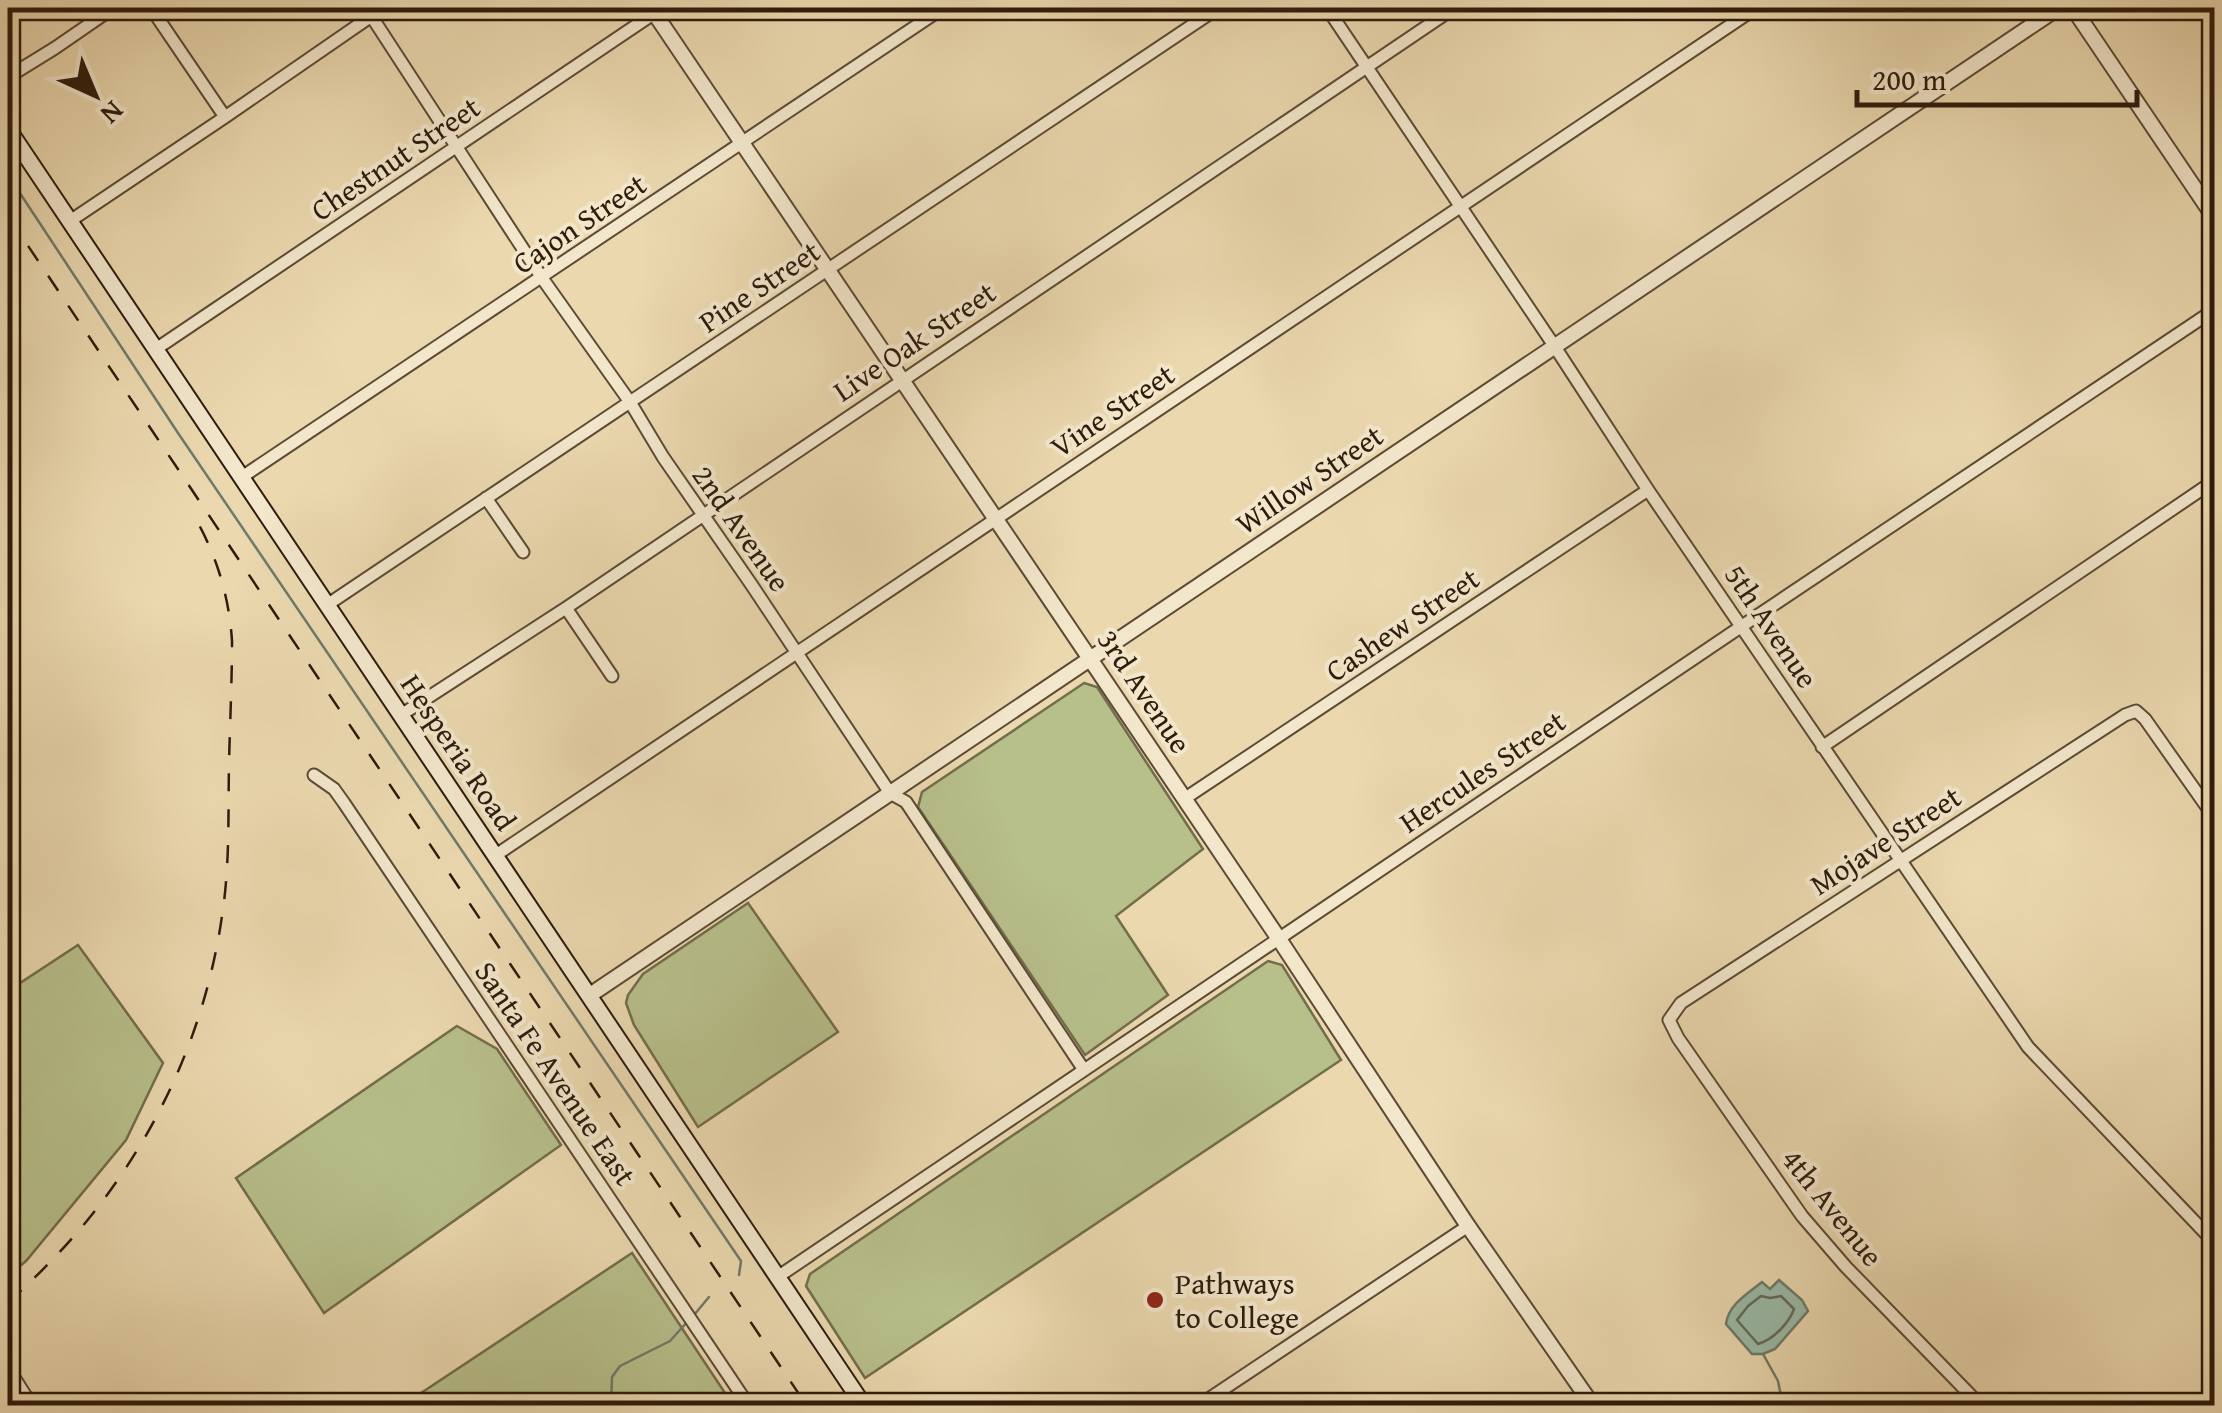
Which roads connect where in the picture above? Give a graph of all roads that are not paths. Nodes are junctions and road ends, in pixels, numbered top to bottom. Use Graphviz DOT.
graph roads {
  1 [pos="112,8"];
  2 [pos="151,8"];
  3 [pos="942,8"];
  4 [pos="1218,8"];
  5 [pos="1327,8"];
  6 [pos="1454,8"];
  7 [pos="1756,8"];
  8 [pos="2058,8"];
  9 [pos="2073,8"];
  10 [pos="656,9"];
  11 [pos="373,10"];
  12 [pos="1366,67"];
  13 [pos="8,77"];
  14 [pos="225,118"];
  15 [pos="8,130"];
  16 [pos="743,142"];
  17 [pos="457,147"];
  18 [pos="1460,206"];
  19 [pos="2214,217"];
  20 [pos="70,221"];
  21 [pos="827,270"];
  22 [pos="542,278"];
  23 [pos="2214,310"];
  24 [pos="1556,347"];
  25 [pos="156,349"];
  26 [pos="902,379"];
  27 [pos="630,402"];
  28 [pos="242,478"];
  29 [pos="2214,481"];
  30 [pos="1648,490"];
  31 [pos="486,498"];
  32 [pos="704,514"];
  33 [pos="996,518"];
  34 [pos="524,552"];
  35 [pos="327,604"];
  36 [pos="566,608"];
  37 [pos="1742,626"];
  38 [pos="797,653"];
  39 [pos="1090,658"];
  40 [pos="612,676"];
  41 [pos="401,715"];
  42 [pos="1822,747"];
  43 [pos="314,775"];
  44 [pos="890,793"];
  45 [pos="1184,799"];
  46 [pos="2214,818"];
  47 [pos="496,855"];
  48 [pos="1900,860"];
  49 [pos="1279,939"];
  50 [pos="590,995"];
  51 [pos="1669,1020"];
  52 [pos="1084,1070"];
  53 [pos="1468,1226"];
  54 [pos="2214,1242"];
  55 [pos="779,1276"];
  56 [pos="8,1368"];
  57 [pos="32,1406"];
  58 [pos="749,1406"];
  59 [pos="864,1406"];
  60 [pos="1198,1406"];
  61 [pos="1593,1406"];
  62 [pos="1981,1406"];
  1 -- 13 [label="street"];
  2 -- 14 [label="street"];
  3 -- 16 [label="street, Cajon Street"];
  4 -- 21 [label="street, Pine Street"];
  5 -- 12 [label="street, 5th Avenue"];
  6 -- 12 [label="street, Live Oak Street"];
  7 -- 18 [label="street, Vine Street"];
  8 -- 24 [label="street, Willow Street"];
  9 -- 19 [label="street"];
  10 -- 16 [label="street, 3rd Avenue"];
  10 -- 17 [label="street, Chestnut Street"];
  11 -- 14 [label="street"];
  11 -- 17 [label="street, 2nd Avenue"];
  12 -- 18 [label="street, 5th Avenue"];
  12 -- 26 [label="street, Live Oak Street"];
  14 -- 20 [label="street"];
  15 -- 20 [label="main road, Hesperia Road"];
  16 -- 21 [label="street, 3rd Avenue"];
  16 -- 22 [label="street, Cajon Street"];
  17 -- 22 [label="street, 2nd Avenue"];
  17 -- 25 [label="street, Chestnut Street"];
  18 -- 24 [label="street, 5th Avenue"];
  18 -- 33 [label="street, Vine Street"];
  20 -- 25 [label="main road, Hesperia Road"];
  21 -- 26 [label="street, 3rd Avenue"];
  21 -- 27 [label="street, Pine Street"];
  22 -- 27 [label="street, 2nd Avenue"];
  22 -- 28 [label="street, Cajon Street"];
  23 -- 37 [label="street, Hercules Street"];
  24 -- 30 [label="street, 5th Avenue"];
  24 -- 39 [label="street, Willow Street"];
  25 -- 28 [label="main road, Hesperia Road"];
  26 -- 32 [label="street, Live Oak Street"];
  26 -- 33 [label="street, 3rd Avenue"];
  27 -- 31 [label="street, Pine Street"];
  27 -- 32 [label="street, 2nd Avenue"];
  28 -- 35 [label="main road, Hesperia Road"];
  29 -- 42 [label="street"];
  30 -- 37 [label="street, 5th Avenue"];
  30 -- 45 [label="street, Cashew Street"];
  31 -- 34 [label="street"];
  31 -- 35 [label="street, Pine Street"];
  32 -- 36 [label="street, Live Oak Street"];
  32 -- 38 [label="street, 2nd Avenue"];
  33 -- 38 [label="street, Vine Street"];
  33 -- 39 [label="street, 3rd Avenue"];
  35 -- 41 [label="main road, Hesperia Road"];
  36 -- 40 [label="street"];
  36 -- 41 [label="street, Live Oak Street"];
  37 -- 42 [label="street, 5th Avenue"];
  37 -- 49 [label="street, Hercules Street"];
  38 -- 44 [label="street, 2nd Avenue"];
  38 -- 47 [label="street, Vine Street"];
  39 -- 44 [label="street, Willow Street"];
  39 -- 45 [label="street, 3rd Avenue"];
  41 -- 47 [label="main road, Hesperia Road"];
  42 -- 48 [label="street, 5th Avenue"];
  43 -- 58 [label="street, Santa Fe Avenue East"];
  44 -- 50 [label="street, Willow Street"];
  44 -- 52 [label="street, 2nd Avenue"];
  45 -- 49 [label="street, 3rd Avenue"];
  46 -- 48 [label="street, Mojave Street"];
  47 -- 50 [label="main road, Hesperia Road"];
  48 -- 51 [label="street, Mojave Street"];
  48 -- 54 [label="street, 5th Avenue"];
  49 -- 52 [label="street, Hercules Street"];
  49 -- 53 [label="street, 3rd Avenue"];
  50 -- 55 [label="main road, Hesperia Road"];
  51 -- 62 [label="street, 4th Avenue"];
  52 -- 55 [label="street, Hercules Street"];
  53 -- 60 [label="street"];
  53 -- 61 [label="street, 3rd Avenue"];
  55 -- 59 [label="main road, Hesperia Road"];
  56 -- 57 [label="street"];
}
